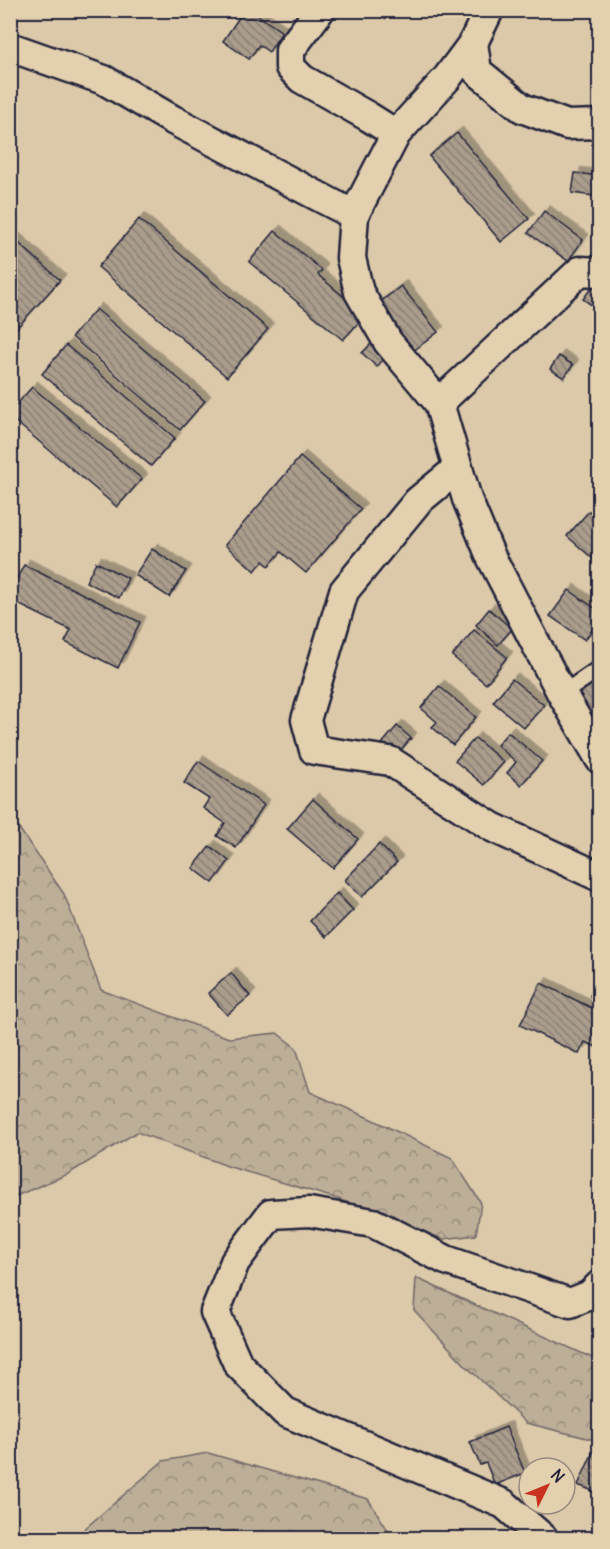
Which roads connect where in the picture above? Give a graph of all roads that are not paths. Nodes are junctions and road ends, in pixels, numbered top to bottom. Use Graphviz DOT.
graph roads {
  1 [pos="320,10"];
  2 [pos="489,10"];
  3 [pos="473,43"];
  4 [pos="10,47"];
  5 [pos="600,124"];
  6 [pos="396,134"];
  7 [pos="354,215"];
  8 [pos="600,273"];
  9 [pos="439,404"];
  10 [pos="458,468"];
  11 [pos="600,668"];
  12 [pos="562,693"];
  13 [pos="600,759"];
  14 [pos="600,877"];
  15 [pos="600,1285"];
  16 [pos="543,1539"];
  1 -- 6 [label="street"];
  2 -- 3 [label="street"];
  3 -- 5 [label="street"];
  3 -- 6 [label="street"];
  4 -- 7 [label="street"];
  6 -- 7 [label="street"];
  7 -- 9 [label="street"];
  8 -- 9 [label="street"];
  9 -- 10 [label="street"];
  10 -- 12 [label="street"];
  10 -- 14 [label="street"];
  11 -- 12 [label="lane"];
  12 -- 13 [label="street"];
  15 -- 16 [label="street"];
}
